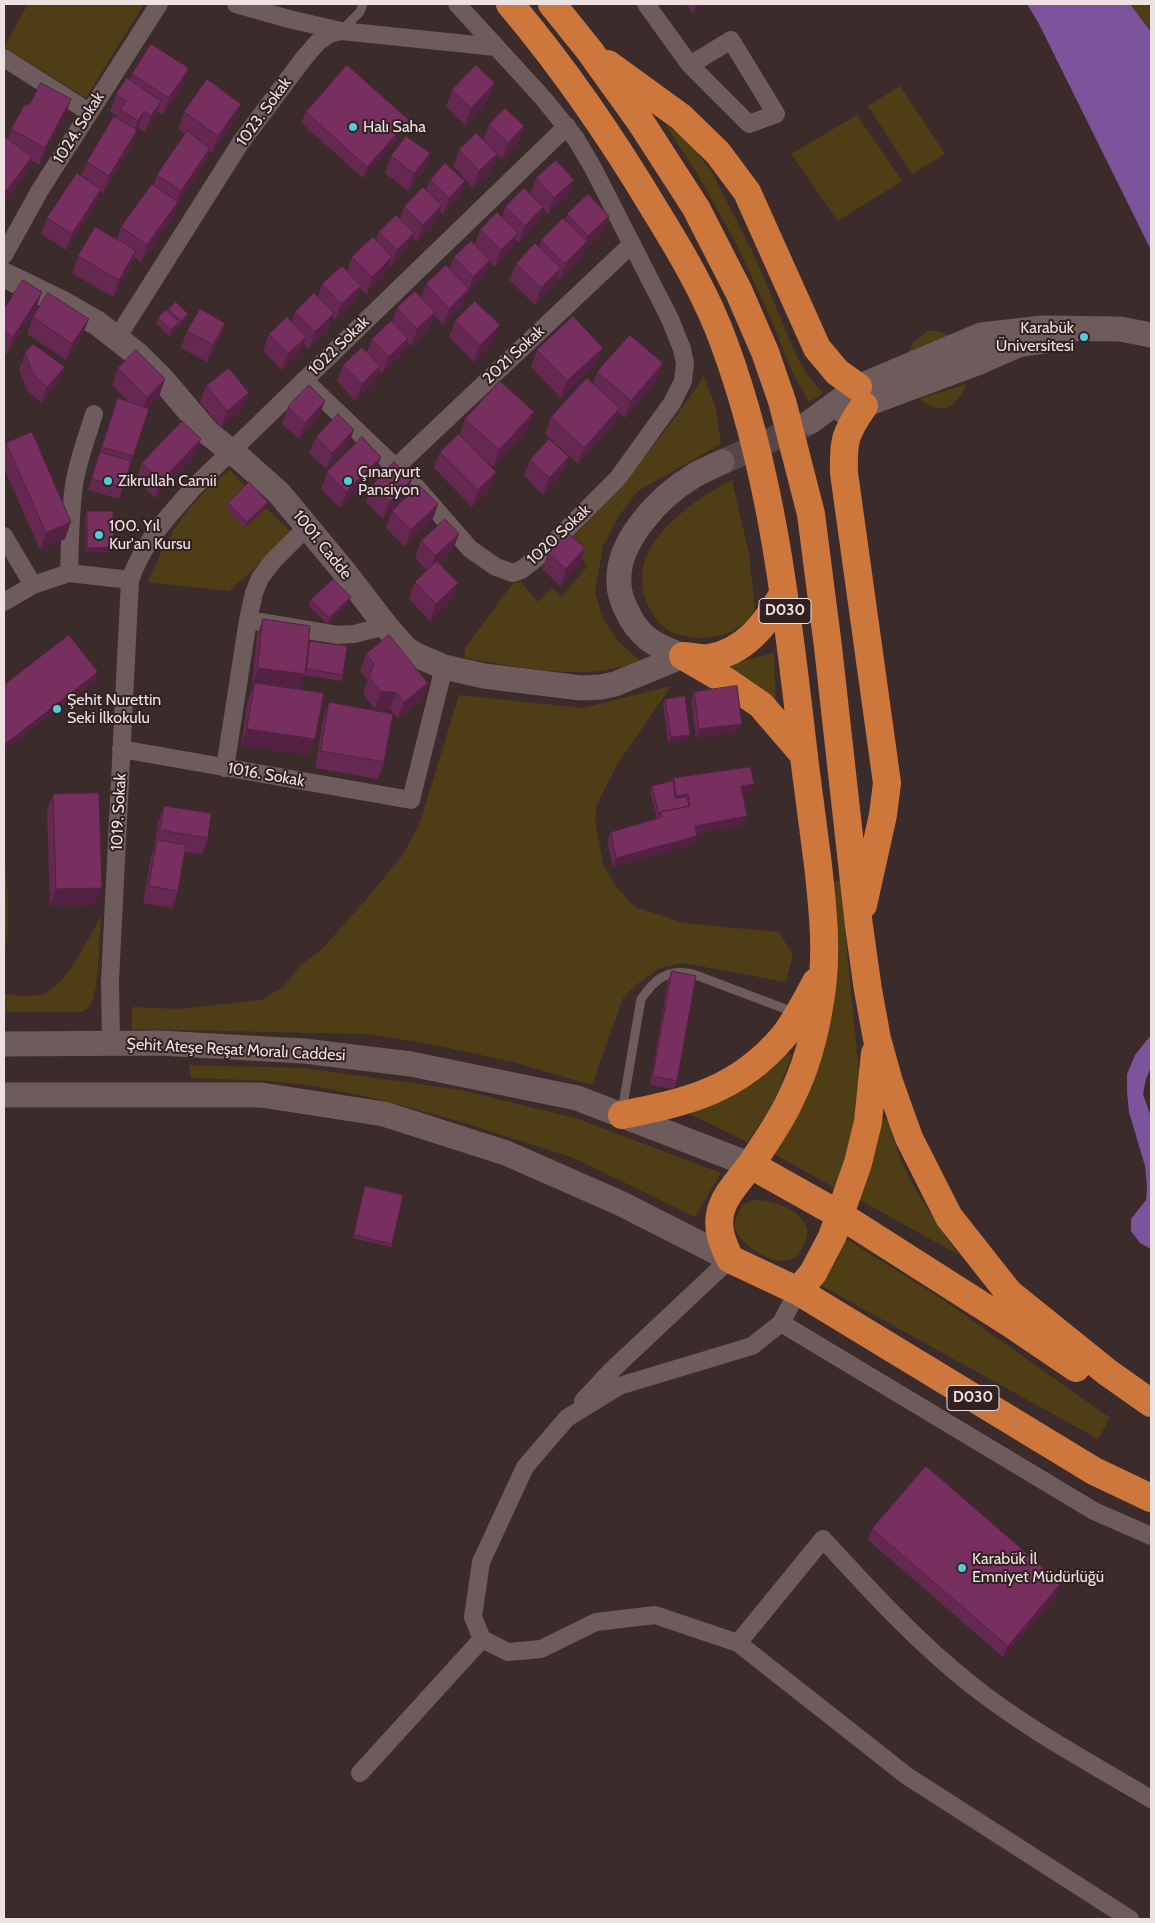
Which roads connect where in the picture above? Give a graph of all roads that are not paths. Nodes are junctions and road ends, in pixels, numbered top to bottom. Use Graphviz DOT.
graph roads {
  1 [pos="159,4"];
  2 [pos="236,4"];
  3 [pos="364,4"];
  4 [pos="457,4"];
  5 [pos="510,4"];
  6 [pos="552,4"];
  7 [pos="646,4"];
  8 [pos="341,31"];
  9 [pos="496,46"];
  10 [pos="589,50"];
  11 [pos="4,58"];
  12 [pos="690,65"];
  13 [pos="88,112"];
  14 [pos="567,126"];
  15 [pos="632,244"];
  16 [pos="4,255"];
  17 [pos="4,275"];
  18 [pos="1151,335"];
  19 [pos="1017,337"];
  20 [pos="117,338"];
  21 [pos="1151,350"];
  22 [pos="304,380"];
  23 [pos="861,397"];
  24 [pos="94,414"];
  25 [pos="230,450"];
  26 [pos="722,462"];
  27 [pos="396,466"];
  28 [pos="307,527"];
  29 [pos="4,536"];
  30 [pos="69,573"];
  31 [pos="130,580"];
  32 [pos="33,585"];
  33 [pos="782,594"];
  34 [pos="4,602"];
  35 [pos="248,620"];
  36 [pos="386,626"];
  37 [pos="682,656"];
  38 [pos="444,668"];
  39 [pos="121,750"];
  40 [pos="804,755"];
  41 [pos="225,768"];
  42 [pos="859,926"];
  43 [pos="824,965"];
  44 [pos="798,1014"];
  45 [pos="877,1039"];
  46 [pos="4,1044"];
  47 [pos="111,1044"];
  48 [pos="4,1095"];
  49 [pos="622,1115"];
  50 [pos="751,1166"];
  51 [pos="840,1215"];
  52 [pos="730,1260"];
  53 [pos="798,1291"];
  54 [pos="781,1323"];
  55 [pos="1151,1403"];
  56 [pos="567,1418"];
  57 [pos="1151,1420"];
  58 [pos="1151,1498"];
  59 [pos="1151,1536"];
  60 [pos="482,1639"];
  61 [pos="738,1643"];
  62 [pos="360,1773"];
  63 [pos="1151,1799"];
  64 [pos="1130,1919"];
  1 -- 13 [label="street, 1024. Sokak"];
  2 -- 8 [label="street"];
  3 -- 8 [label="lane"];
  4 -- 9 [label="street, 1020 Sokak"];
  5 -- 33 [label="highway, D030"];
  6 -- 10 [label="highway, D030"];
  7 -- 12 [label="street"];
  8 -- 9 [label="street"];
  8 -- 20 [label="street, 1023. Sokak"];
  9 -- 14 [label="street, 1020 Sokak"];
  10 -- 23 [label="highway"];
  10 -- 42 [label="highway, D030"];
  11 -- 13 [label="street"];
  12 -- 12 [label="street"];
  13 -- 16 [label="street, 1024. Sokak"];
  14 -- 15 [label="street, 1020 Sokak"];
  14 -- 22 [label="street, 1022 Sokak"];
  15 -- 27 [label="street, 2021 Sokak"];
  15 -- 27 [label="street, 1020 Sokak"];
  17 -- 20 [label="main road, 1001. Cadde"];
  18 -- 19 [label="main road"];
  19 -- 21 [label="main road"];
  19 -- 23 [label="main road"];
  20 -- 25 [label="main road, 1001. Cadde"];
  22 -- 25 [label="street, 1022 Sokak"];
  22 -- 27 [label="street, 1020 Sokak"];
  23 -- 42 [label="highway"];
  24 -- 30 [label="street"];
  25 -- 28 [label="main road, 1001. Cadde"];
  25 -- 31 [label="street, 1022 Sokak"];
  26 -- 37 [label="main road"];
  28 -- 35 [label="street"];
  28 -- 36 [label="main road, 1001. Cadde"];
  29 -- 32 [label="street"];
  30 -- 31 [label="street"];
  30 -- 32 [label="street"];
  31 -- 39 [label="street, 1019. Sokak"];
  32 -- 34 [label="street"];
  33 -- 37 [label="highway"];
  33 -- 40 [label="highway, D030"];
  35 -- 36 [label="street"];
  35 -- 41 [label="street"];
  36 -- 38 [label="main road, 1001. Cadde"];
  37 -- 38 [label="main road, 1001. Cadde"];
  37 -- 40 [label="highway"];
  38 -- 41 [label="street, 1016. Sokak"];
  39 -- 41 [label="street, 1016. Sokak"];
  39 -- 47 [label="street, 1019. Sokak"];
  40 -- 43 [label="highway, D030"];
  42 -- 45 [label="highway, D030"];
  43 -- 44 [label="highway"];
  43 -- 50 [label="highway, D030"];
  44 -- 49 [label="highway"];
  44 -- 49 [label="lane"];
  45 -- 51 [label="highway"];
  45 -- 55 [label="highway, D030"];
  46 -- 47 [label="main road, Şehit Ateşe Reşat Moralı Caddesi"];
  47 -- 49 [label="main road, Şehit Ateşe Reşat Moralı Caddesi"];
  48 -- 52 [label="main road"];
  49 -- 50 [label="main road, Şehit Ateşe Reşat Moralı Caddesi"];
  50 -- 51 [label="highway"];
  50 -- 52 [label="highway, D030"];
  51 -- 53 [label="highway"];
  51 -- 57 [label="highway"];
  52 -- 53 [label="highway, D030"];
  52 -- 56 [label="street"];
  53 -- 54 [label="street"];
  53 -- 58 [label="highway, D030"];
  54 -- 56 [label="street"];
  54 -- 59 [label="street"];
  56 -- 60 [label="street"];
  60 -- 61 [label="street"];
  60 -- 62 [label="street"];
  61 -- 63 [label="street"];
  61 -- 64 [label="street"];
}
